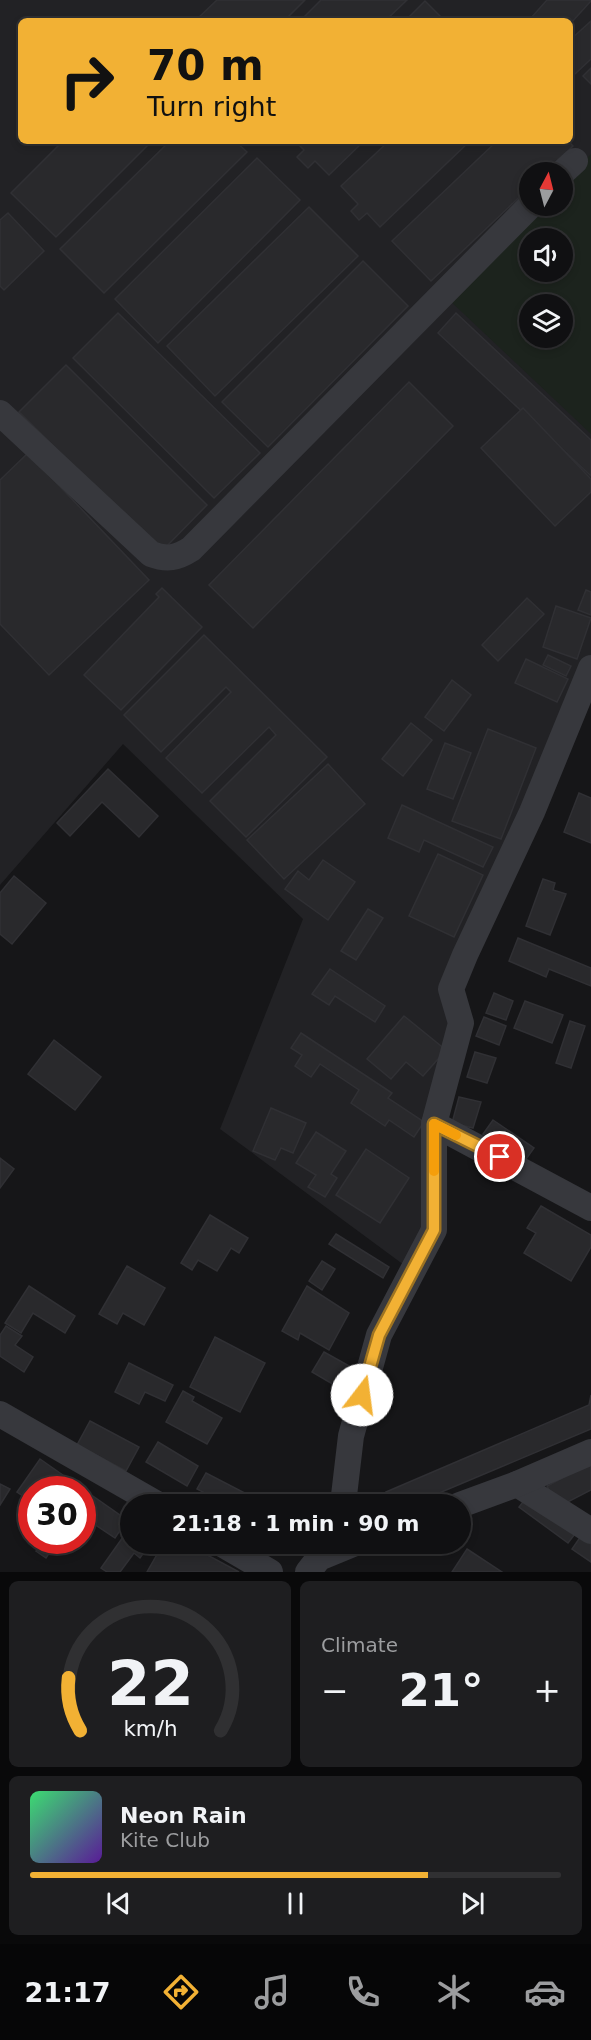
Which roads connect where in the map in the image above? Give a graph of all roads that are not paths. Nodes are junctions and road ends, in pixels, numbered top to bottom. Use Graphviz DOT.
graph roads {
  1 [pos="520,216"];
  2 [pos="0,413"];
  3 [pos="591,668"];
  4 [pos="434,1124"];
  5 [pos="591,1208"];
  6 [pos="0,1414"];
  7 [pos="591,1452"];
  8 [pos="517,1484"];
  9 [pos="140,1494"];
  10 [pos="344,1494"];
  11 [pos="471,1501"];
  12 [pos="591,1531"];
  13 [pos="239,1554"];
  14 [pos="270,1572"];
  1 -- 2 [label="street"];
  3 -- 4 [label="street"];
  4 -- 5 [label="street"];
  4 -- 10 [label="street"];
  6 -- 9 [label="street"];
  7 -- 8 [label="street"];
  8 -- 11 [label="street"];
  8 -- 12 [label="street"];
  13 -- 14 [label="street"];
}
